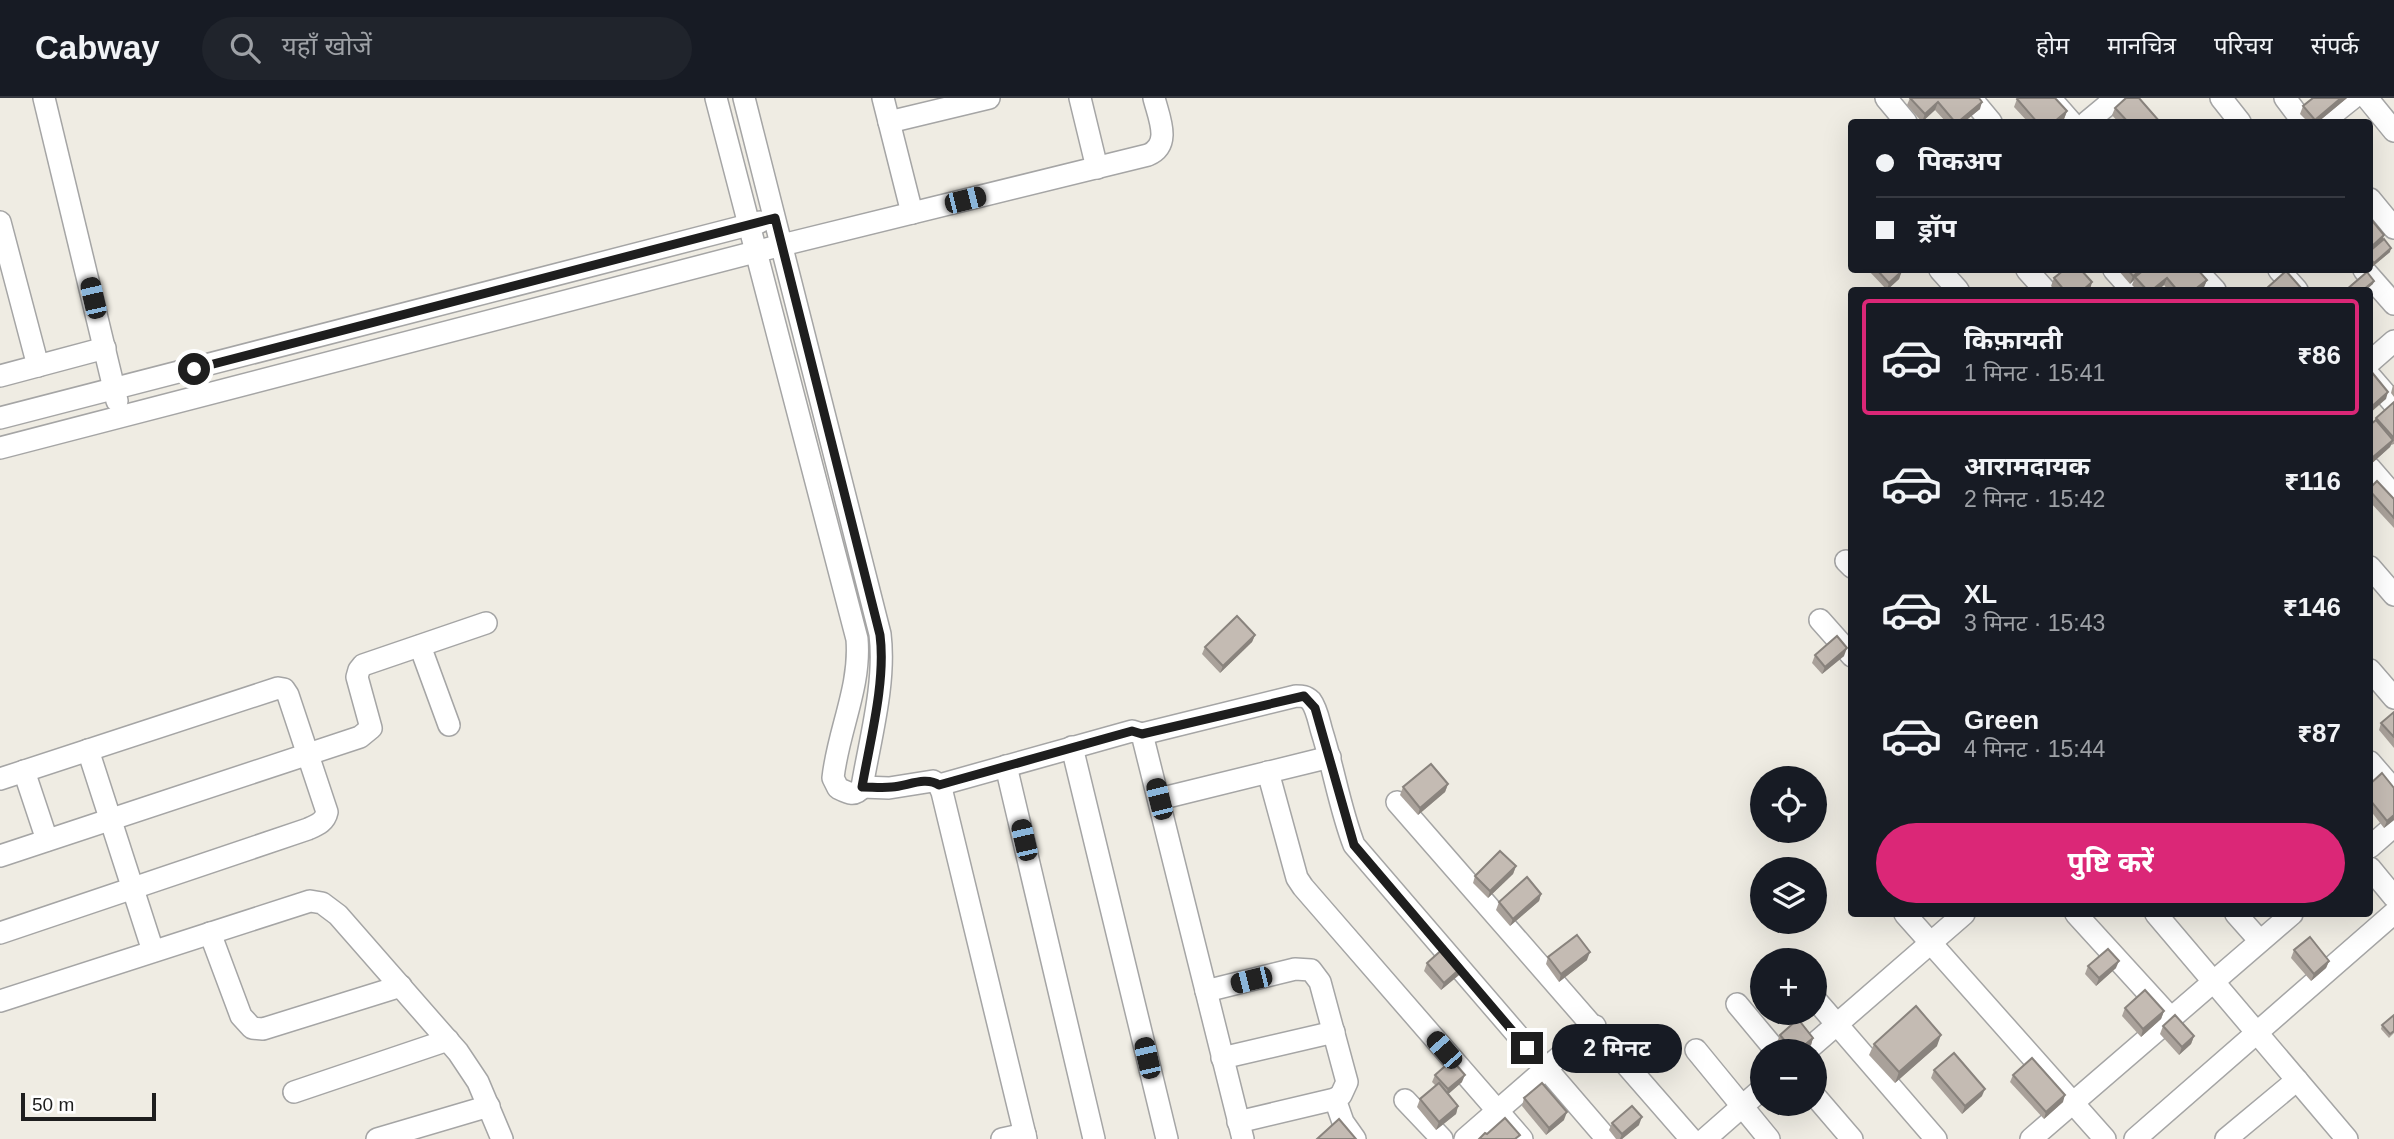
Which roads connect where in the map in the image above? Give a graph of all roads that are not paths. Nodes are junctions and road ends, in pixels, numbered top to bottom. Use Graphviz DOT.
graph roads {
  1 [pos="44,98"];
  2 [pos="716,98"];
  3 [pos="744,98"];
  4 [pos="883,98"];
  5 [pos="989,98"];
  6 [pos="1080,98"];
  7 [pos="1154,98"];
  8 [pos="1886,98"];
  9 [pos="1971,98"];
  10 [pos="2050,98"];
  11 [pos="2116,98"];
  12 [pos="2221,98"];
  13 [pos="2284,98"];
  14 [pos="2353,98"];
  15 [pos="2367,98"];
  16 [pos="1904,119"];
  17 [pos="1988,119"];
  18 [pos="2068,119"];
  19 [pos="2091,119"];
  20 [pos="2238,119"];
  21 [pos="2301,119"];
  22 [pos="2327,119"];
  23 [pos="889,122"];
  24 [pos="2394,131"];
  25 [pos="1097,168"];
  26 [pos="2373,203"];
  27 [pos="912,213"];
  28 [pos="775,218"];
  29 [pos="0,222"];
  30 [pos="749,225"];
  31 [pos="2394,229"];
  32 [pos="782,245"];
  33 [pos="755,253"];
  34 [pos="1943,273"];
  35 [pos="2031,273"];
  36 [pos="2117,273"];
  37 [pos="2199,273"];
  38 [pos="2282,273"];
  39 [pos="2367,273"];
  40 [pos="1955,287"];
  41 [pos="2042,287"];
  42 [pos="2129,287"];
  43 [pos="2212,287"];
  44 [pos="2294,287"];
  45 [pos="2394,304"];
  46 [pos="2394,341"];
  47 [pos="105,348"];
  48 [pos="2373,359"];
  49 [pos="38,366"];
  50 [pos="0,376"];
  51 [pos="2373,380"];
  52 [pos="115,389"];
  53 [pos="2394,404"];
  54 [pos="121,417"];
  55 [pos="0,418"];
  56 [pos="0,449"];
  57 [pos="2373,472"];
  58 [pos="2394,496"];
  59 [pos="2373,570"];
  60 [pos="2394,595"];
  61 [pos="1820,620"];
  62 [pos="486,623"];
  63 [pos="420,646"];
  64 [pos="1848,652"];
  65 [pos="2373,674"];
  66 [pos="2394,698"];
  67 [pos="449,725"];
  68 [pos="1142,734"];
  69 [pos="1072,747"];
  70 [pos="88,750"];
  71 [pos="308,754"];
  72 [pos="1330,757"];
  73 [pos="1006,766"];
  74 [pos="2373,766"];
  75 [pos="24,771"];
  76 [pos="1269,772"];
  77 [pos="0,779"];
  78 [pos="939,785"];
  79 [pos="862,787"];
  80 [pos="2394,790"];
  81 [pos="1159,799"];
  82 [pos="1397,802"];
  83 [pos="110,819"];
  84 [pos="2394,825"];
  85 [pos="47,840"];
  86 [pos="2373,844"];
  87 [pos="0,856"];
  88 [pos="2373,872"];
  89 [pos="132,888"];
  90 [pos="2394,897"];
  91 [pos="2394,913"];
  92 [pos="1908,917"];
  93 [pos="1960,917"];
  94 [pos="2079,917"];
  95 [pos="2158,917"];
  96 [pos="2239,917"];
  97 [pos="2288,917"];
  98 [pos="0,933"];
  99 [pos="210,933"];
  100 [pos="2260,941"];
  101 [pos="1930,943"];
  102 [pos="153,951"];
  103 [pos="2214,981"];
  104 [pos="401,986"];
  105 [pos="1206,990"];
  106 [pos="0,1001"];
  107 [pos="1737,1004"];
  108 [pos="1827,1013"];
  109 [pos="2171,1018"];
  110 [pos="1837,1024"];
  111 [pos="1595,1026"];
  112 [pos="1334,1032"];
  113 [pos="2257,1032"];
  114 [pos="1766,1039"];
  115 [pos="1820,1039"];
  116 [pos="447,1040"];
  117 [pos="1696,1050"];
  118 [pos="1223,1058"];
  119 [pos="1546,1069"];
  120 [pos="2297,1080"];
  121 [pos="294,1092"];
  122 [pos="1335,1099"];
  123 [pos="1405,1100"];
  124 [pos="1750,1100"];
  125 [pos="2073,1102"];
  126 [pos="489,1106"];
  127 [pos="1742,1107"];
  128 [pos="1827,1110"];
  129 [pos="1497,1111"];
  130 [pos="1240,1131"];
  131 [pos="403,1136"];
  132 [pos="1026,1136"];
  133 [pos="377,1139"];
  134 [pos="502,1139"];
  135 [pos="1002,1139"];
  136 [pos="1094,1139"];
  137 [pos="1167,1139"];
  138 [pos="1355,1139"];
  139 [pos="1442,1139"];
  140 [pos="1465,1139"];
  141 [pos="1522,1139"];
  142 [pos="1607,1139"];
  143 [pos="1691,1139"];
  144 [pos="1705,1139"];
  145 [pos="1769,1139"];
  146 [pos="1852,1139"];
  147 [pos="1936,1139"];
  148 [pos="2031,1139"];
  149 [pos="2105,1139"];
  150 [pos="2135,1139"];
  151 [pos="2226,1139"];
  152 [pos="2347,1139"];
  1 -- 47 [label="street"];
  2 -- 30 [label="street"];
  3 -- 28 [label="street"];
  4 -- 23 [label="street"];
  5 -- 23 [label="street"];
  6 -- 25 [label="street"];
  7 -- 25 [label="street"];
  8 -- 16 [label="street"];
  9 -- 17 [label="street"];
  10 -- 18 [label="street"];
  11 -- 19 [label="street"];
  12 -- 20 [label="street"];
  13 -- 21 [label="street"];
  14 -- 22 [label="street"];
  15 -- 24 [label="street"];
  23 -- 27 [label="street"];
  25 -- 27 [label="street"];
  26 -- 31 [label="street"];
  27 -- 32 [label="street"];
  28 -- 30 [label="street"];
  28 -- 32 [label="street"];
  29 -- 49 [label="street"];
  30 -- 33 [label="street"];
  30 -- 52 [label="street"];
  32 -- 33 [label="street"];
  32 -- 79 [label="street"];
  33 -- 54 [label="street"];
  33 -- 79 [label="street"];
  34 -- 40 [label="street"];
  35 -- 41 [label="street"];
  36 -- 42 [label="street"];
  37 -- 43 [label="street"];
  38 -- 44 [label="street"];
  39 -- 45 [label="street"];
  46 -- 48 [label="street"];
  47 -- 49 [label="street"];
  47 -- 52 [label="street"];
  49 -- 50 [label="street"];
  51 -- 53 [label="street"];
  52 -- 54 [label="street"];
  52 -- 55 [label="street"];
  54 -- 56 [label="street"];
  57 -- 58 [label="street"];
  59 -- 60 [label="street"];
  61 -- 64 [label="street"];
  62 -- 63 [label="street"];
  63 -- 67 [label="street"];
  63 -- 71 [label="street"];
  65 -- 66 [label="street"];
  68 -- 69 [label="street"];
  68 -- 72 [label="street"];
  68 -- 81 [label="street"];
  69 -- 73 [label="street"];
  69 -- 137 [label="street"];
  70 -- 71 [label="street"];
  70 -- 75 [label="street"];
  70 -- 83 [label="street"];
  71 -- 83 [label="street"];
  71 -- 89 [label="street"];
  72 -- 76 [label="street"];
  72 -- 119 [label="street"];
  73 -- 78 [label="street"];
  73 -- 136 [label="street"];
  74 -- 80 [label="street"];
  75 -- 77 [label="street"];
  75 -- 85 [label="street"];
  76 -- 81 [label="street"];
  76 -- 129 [label="street"];
  78 -- 79 [label="street"];
  78 -- 132 [label="street"];
  81 -- 105 [label="street"];
  82 -- 111 [label="street"];
  83 -- 85 [label="street"];
  83 -- 89 [label="street"];
  84 -- 86 [label="street"];
  85 -- 87 [label="street"];
  88 -- 90 [label="street"];
  89 -- 98 [label="street"];
  89 -- 102 [label="street"];
  91 -- 113 [label="street"];
  92 -- 101 [label="street"];
  93 -- 101 [label="street"];
  94 -- 109 [label="street"];
  95 -- 103 [label="street"];
  96 -- 100 [label="street"];
  97 -- 100 [label="street"];
  99 -- 102 [label="street"];
  99 -- 104 [label="street"];
  99 -- 104 [label="street"];
  100 -- 103 [label="street"];
  101 -- 110 [label="street"];
  101 -- 125 [label="street"];
  102 -- 106 [label="street"];
  103 -- 109 [label="street"];
  103 -- 113 [label="street"];
  104 -- 116 [label="street"];
  105 -- 112 [label="street"];
  105 -- 118 [label="street"];
  107 -- 114 [label="street"];
  108 -- 110 [label="street"];
  109 -- 125 [label="street"];
  110 -- 115 [label="street"];
  110 -- 147 [label="street"];
  111 -- 119 [label="street"];
  111 -- 143 [label="street"];
  112 -- 118 [label="street"];
  112 -- 122 [label="street"];
  113 -- 120 [label="street"];
  113 -- 150 [label="street"];
  116 -- 121 [label="street"];
  116 -- 126 [label="street"];
  117 -- 127 [label="street"];
  118 -- 130 [label="street"];
  119 -- 129 [label="street"];
  119 -- 142 [label="street"];
  120 -- 151 [label="street"];
  120 -- 152 [label="street"];
  122 -- 130 [label="street"];
  122 -- 138 [label="street"];
  123 -- 139 [label="street"];
  124 -- 127 [label="street"];
  125 -- 148 [label="street"];
  125 -- 149 [label="street"];
  126 -- 131 [label="street"];
  126 -- 134 [label="street"];
  127 -- 144 [label="street"];
  127 -- 145 [label="street"];
  128 -- 146 [label="street"];
  129 -- 140 [label="street"];
  129 -- 141 [label="street"];
  131 -- 133 [label="street"];
  132 -- 135 [label="street"];
}
